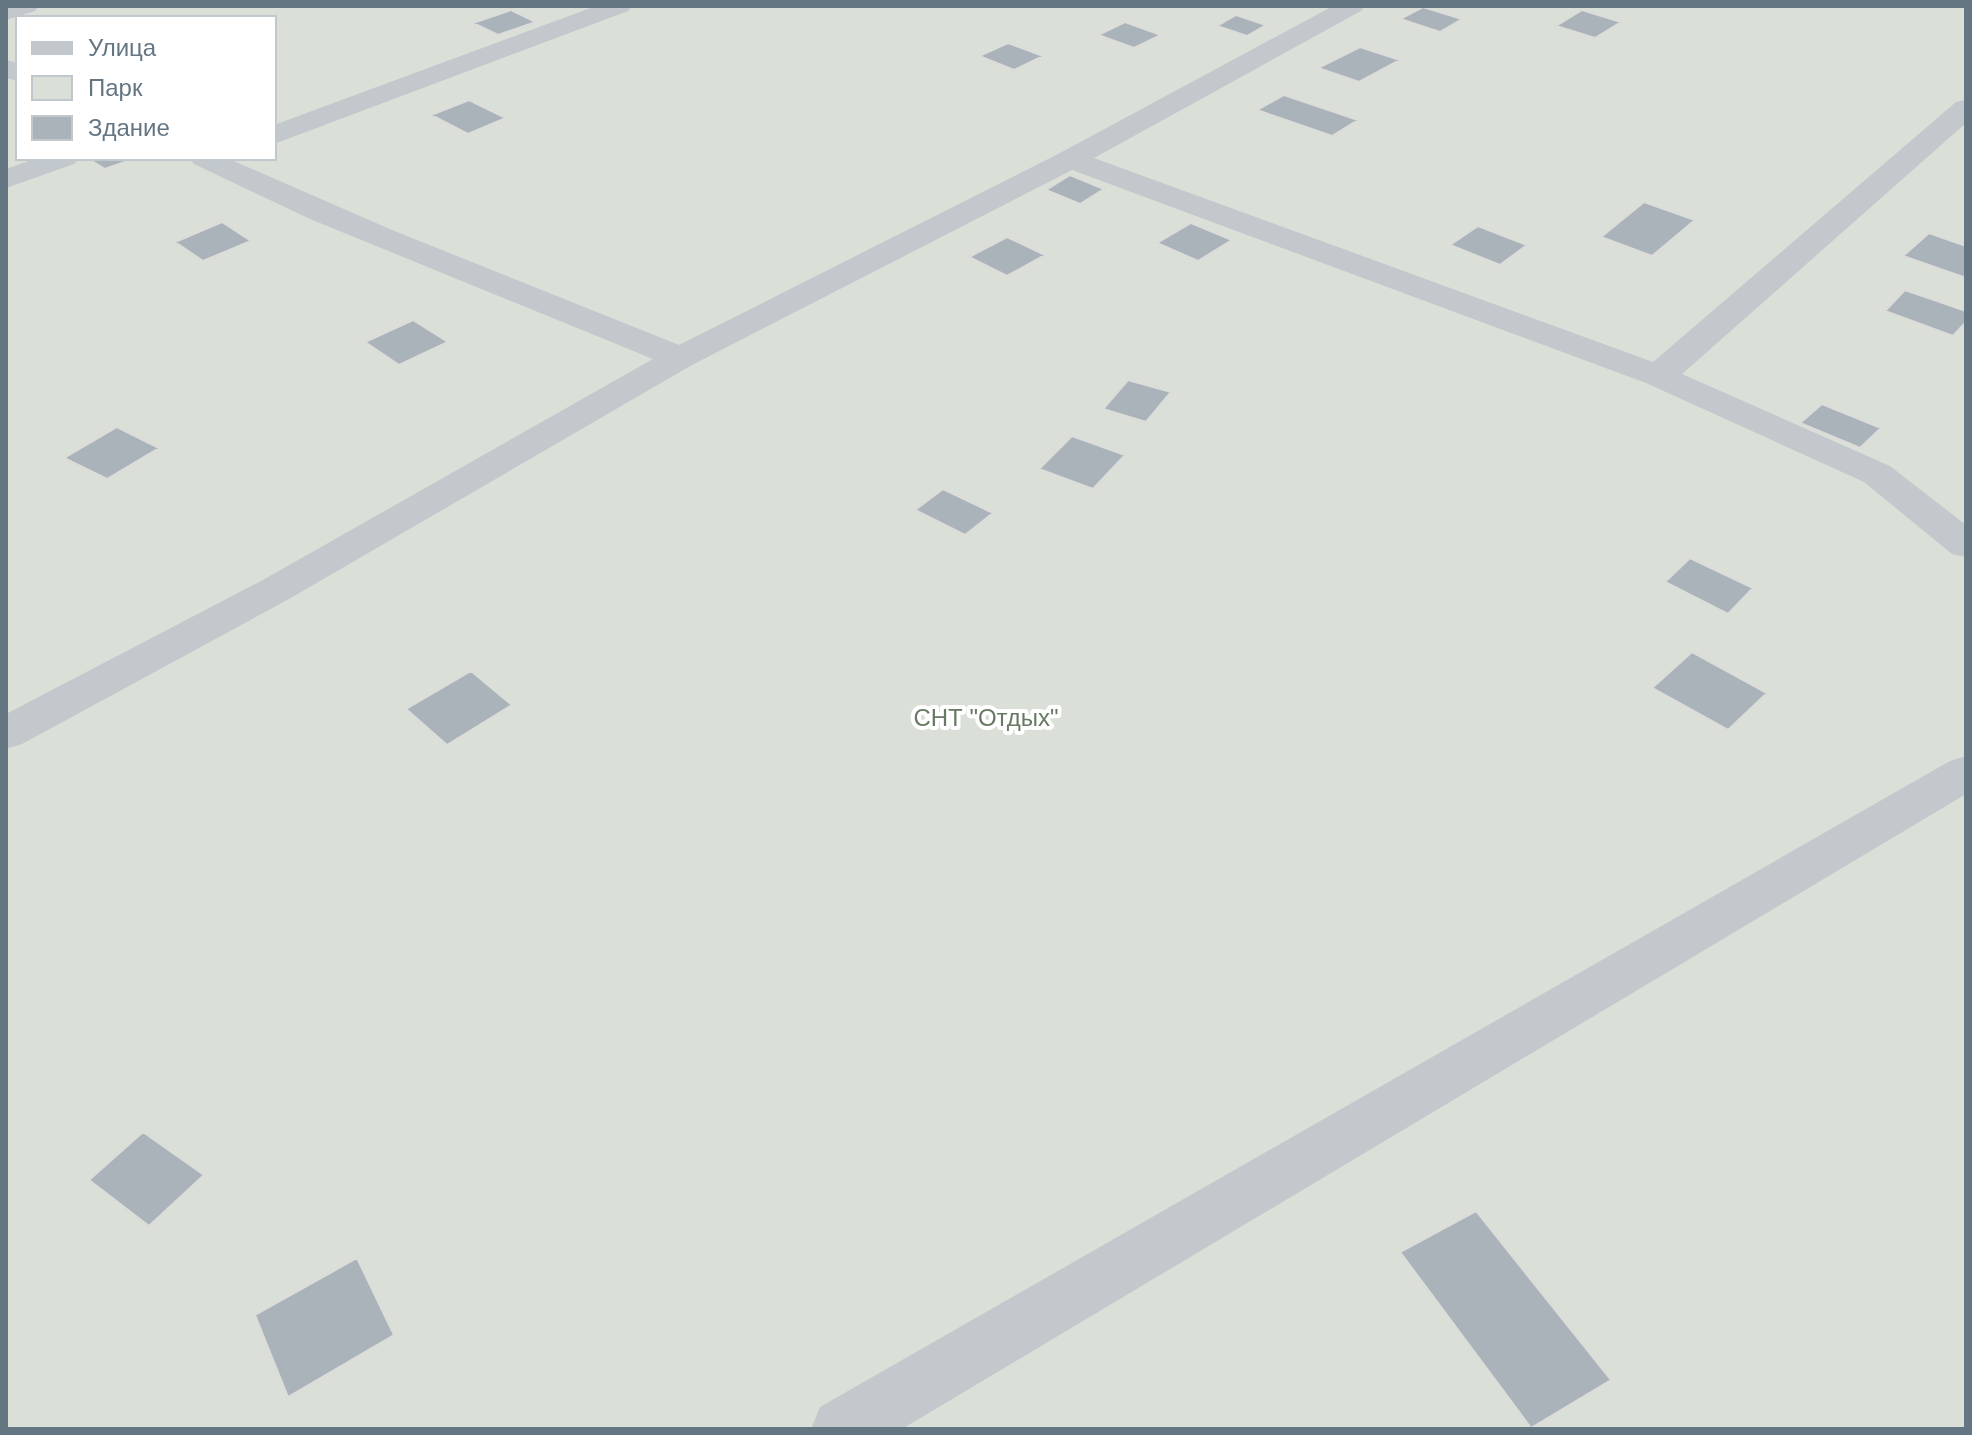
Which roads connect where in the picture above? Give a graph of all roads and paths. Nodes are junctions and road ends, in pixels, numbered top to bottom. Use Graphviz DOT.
graph roads {
  1 [pos="26,6"];
  2 [pos="619,6"];
  3 [pos="1352,6"];
  4 [pos="6,12"];
  5 [pos="1966,108"];
  6 [pos="276,134"];
  7 [pos="1070,159"];
  8 [pos="58,160"];
  9 [pos="209,160"];
  10 [pos="6,179"];
  11 [pos="680,358"];
  12 [pos="1658,376"];
  13 [pos="1966,545"];
  14 [pos="6,733"];
  15 [pos="1966,773"];
  16 [pos="842,1429"];
  1 -- 4 [label="lane"];
  2 -- 6 [label="lane"];
  3 -- 7 [label="lane"];
  5 -- 12 [label="lane"];
  7 -- 11 [label="lane"];
  7 -- 12 [label="lane"];
  8 -- 10 [label="lane"];
  9 -- 11 [label="lane"];
  11 -- 14 [label="lane"];
  12 -- 13 [label="lane"];
  15 -- 16 [label="lane"];
}
